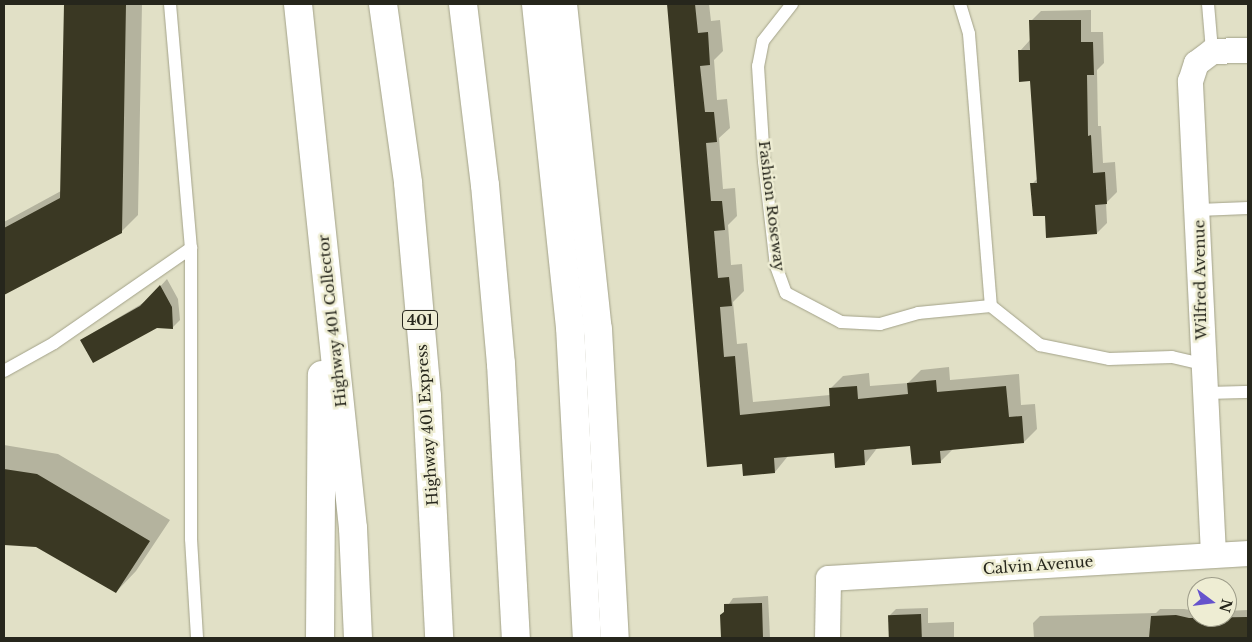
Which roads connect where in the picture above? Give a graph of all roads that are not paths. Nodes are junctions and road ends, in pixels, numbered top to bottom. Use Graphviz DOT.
graph roads {
  1 [pos="170,4"];
  2 [pos="298,4"];
  3 [pos="383,4"];
  4 [pos="463,4"];
  5 [pos="536,4"];
  6 [pos="563,4"];
  7 [pos="792,4"];
  8 [pos="960,4"];
  9 [pos="1208,4"];
  10 [pos="1248,50"];
  11 [pos="1212,51"];
  12 [pos="1248,208"];
  13 [pos="1198,210"];
  14 [pos="322,221"];
  15 [pos="191,248"];
  16 [pos="991,306"];
  17 [pos="1202,364"];
  18 [pos="4,371"];
  19 [pos="1248,392"];
  20 [pos="1203,394"];
  21 [pos="1248,553"];
  22 [pos="1213,554"];
  23 [pos="197,638"];
  24 [pos="320,638"];
  25 [pos="358,638"];
  26 [pos="438,638"];
  27 [pos="516,638"];
  28 [pos="587,638"];
  29 [pos="616,638"];
  30 [pos="827,638"];
  1 -- 15 [label="lane"];
  2 -- 14 [label="highway, Highway 401 Collector"];
  3 -- 26 [label="highway, Highway 401 Express / 401"];
  4 -- 27 [label="highway"];
  5 -- 28 [label="highway"];
  6 -- 29 [label="highway"];
  7 -- 16 [label="lane, Fashion Roseway"];
  8 -- 16 [label="lane"];
  9 -- 11 [label="lane"];
  10 -- 11 [label="street"];
  11 -- 13 [label="street, Wilfred Avenue"];
  12 -- 13 [label="lane"];
  13 -- 17 [label="street, Wilfred Avenue"];
  14 -- 24 [label="highway"];
  14 -- 25 [label="highway, Highway 401 Collector"];
  15 -- 18 [label="lane"];
  15 -- 23 [label="lane"];
  16 -- 17 [label="lane"];
  17 -- 20 [label="street, Wilfred Avenue"];
  19 -- 20 [label="lane"];
  20 -- 22 [label="street, Wilfred Avenue"];
  21 -- 22 [label="street, Calvin Avenue"];
  22 -- 30 [label="street, Calvin Avenue"];
}
